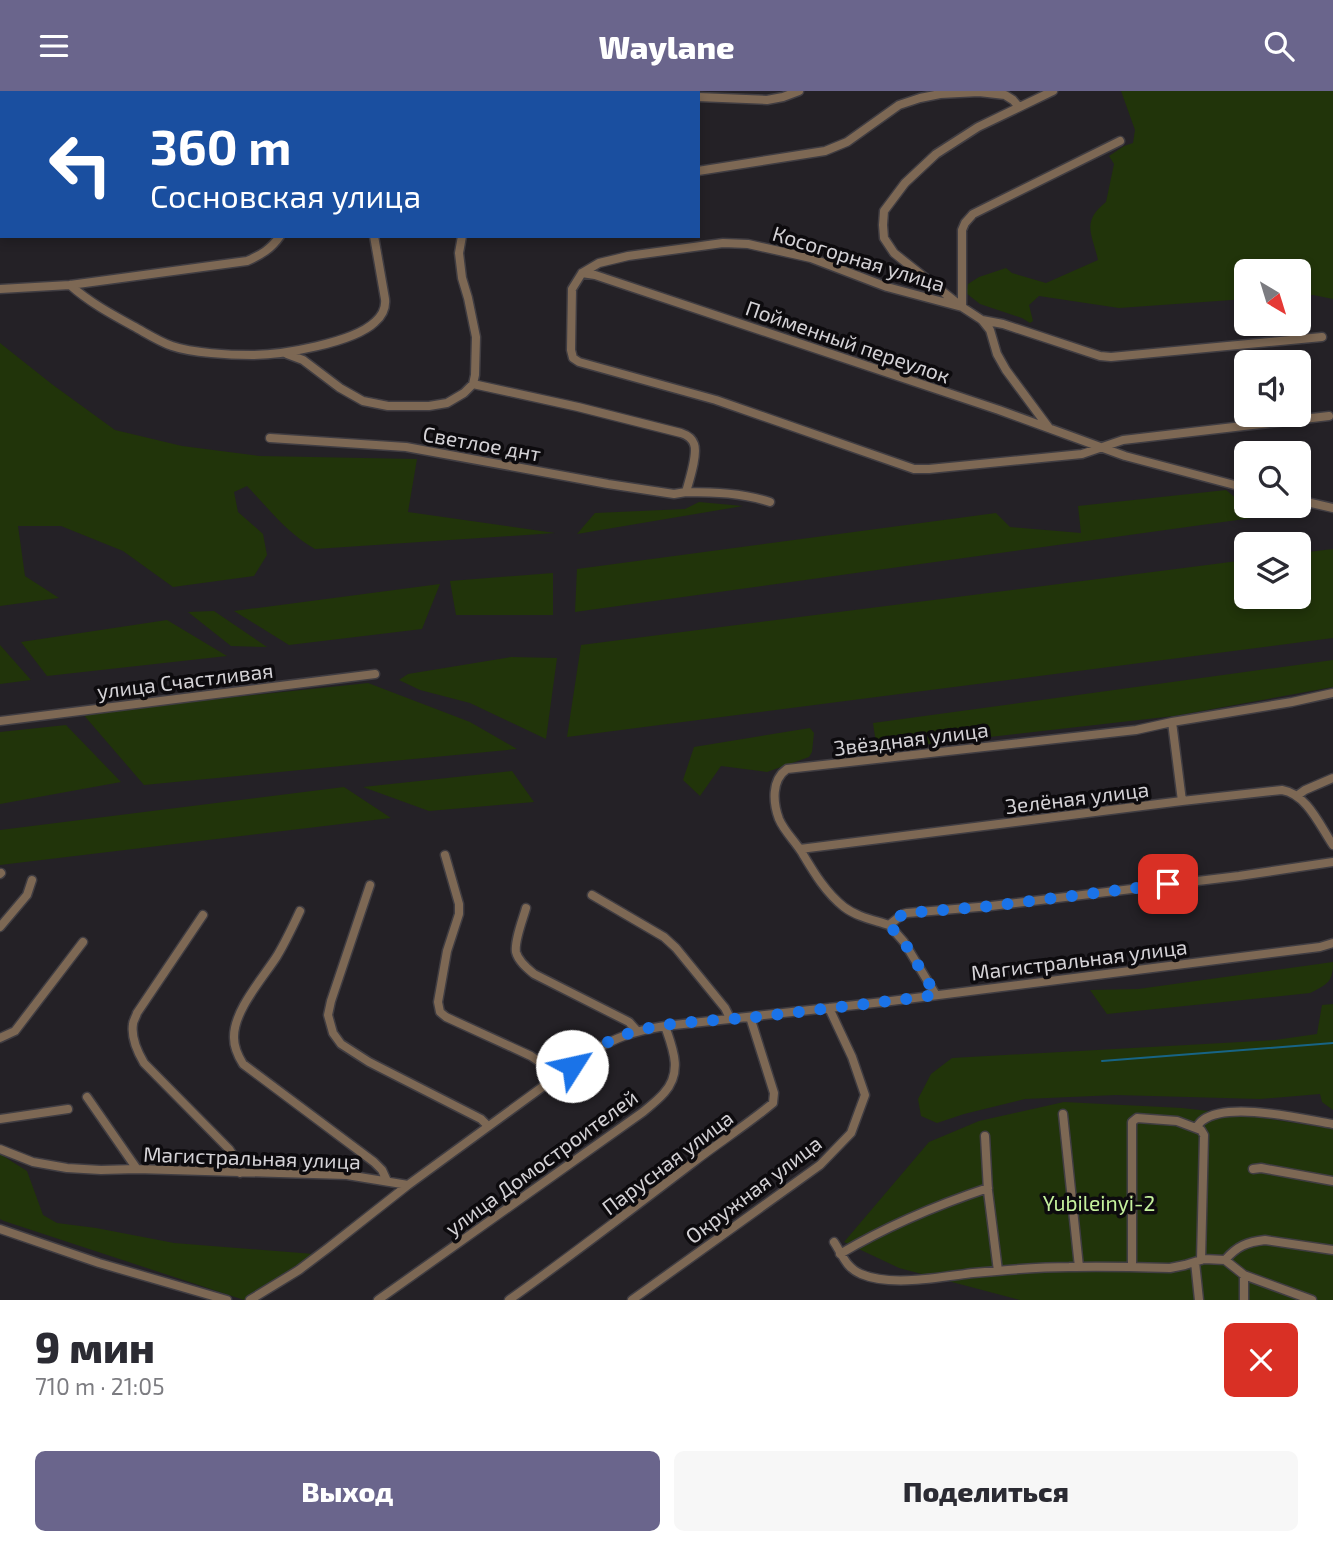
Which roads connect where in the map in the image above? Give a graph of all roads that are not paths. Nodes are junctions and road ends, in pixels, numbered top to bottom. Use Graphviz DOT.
graph roads {
  1 [pos="799,91"];
  2 [pos="1053,91"];
  3 [pos="700,97"];
  4 [pos="1019,107"];
  5 [pos="1121,141"];
  6 [pos="700,171"];
  7 [pos="279,238"];
  8 [pos="374,238"];
  9 [pos="462,238"];
  10 [pos="582,274"];
  11 [pos="70,285"];
  12 [pos="0,289"];
  13 [pos="962,307"];
  14 [pos="982,320"];
  15 [pos="1322,337"];
  16 [pos="285,353"];
  17 [pos="473,384"];
  18 [pos="1329,416"];
  19 [pos="1049,428"];
  20 [pos="270,438"];
  21 [pos="1101,447"];
  22 [pos="1234,485"];
  23 [pos="686,492"];
  24 [pos="770,502"];
  25 [pos="1311,503"];
  26 [pos="1333,508"];
  27 [pos="375,674"];
  28 [pos="1333,693"];
  29 [pos="0,721"];
  30 [pos="1172,722"];
  31 [pos="1333,778"];
  32 [pos="1298,795"];
  33 [pos="1182,801"];
  34 [pos="1333,845"];
  35 [pos="800,849"];
  36 [pos="445,855"];
  37 [pos="1333,862"];
  38 [pos="32,880"];
  39 [pos="370,885"];
  40 [pos="592,895"];
  41 [pos="526,908"];
  42 [pos="300,911"];
  43 [pos="203,915"];
  44 [pos="889,925"];
  45 [pos="0,927"];
  46 [pos="83,942"];
  47 [pos="1333,943"];
  48 [pos="936,995"];
  49 [pos="829,1008"];
  50 [pos="750,1017"];
  51 [pos="730,1018"];
  52 [pos="665,1025"];
  53 [pos="637,1031"];
  54 [pos="0,1038"];
  55 [pos="554,1079"];
  56 [pos="87,1097"];
  57 [pos="68,1109"];
  58 [pos="1063,1114"];
  59 [pos="0,1119"];
  60 [pos="1333,1124"];
  61 [pos="488,1126"];
  62 [pos="1196,1128"];
  63 [pos="985,1136"];
  64 [pos="0,1149"];
  65 [pos="137,1169"];
  66 [pos="1253,1169"];
  67 [pos="240,1173"];
  68 [pos="387,1181"];
  69 [pos="1333,1181"];
  70 [pos="408,1185"];
  71 [pos="988,1188"];
  72 [pos="0,1229"];
  73 [pos="834,1242"];
  74 [pos="1333,1250"];
  75 [pos="840,1254"];
  76 [pos="1225,1260"];
  77 [pos="1198,1261"];
  78 [pos="1079,1267"];
  79 [pos="1132,1267"];
  80 [pos="998,1271"];
  81 [pos="1244,1275"];
  82 [pos="227,1300"];
  83 [pos="250,1300"];
  84 [pos="377,1300"];
  85 [pos="509,1300"];
  86 [pos="632,1300"];
  87 [pos="1199,1300"];
  88 [pos="1244,1300"];
  89 [pos="1311,1300"];
  1 -- 3 [label="street"];
  2 -- 4 [label="street"];
  4 -- 6 [label="street"];
  4 -- 13 [label="street"];
  5 -- 13 [label="street"];
  7 -- 11 [label="street"];
  8 -- 16 [label="street"];
  9 -- 17 [label="street"];
  10 -- 13 [label="street, Косогорная улица"];
  10 -- 19 [label="street, Пойменный переулок"];
  10 -- 21 [label="street"];
  11 -- 12 [label="street"];
  11 -- 16 [label="street"];
  13 -- 14 [label="street"];
  14 -- 15 [label="street"];
  14 -- 19 [label="street"];
  16 -- 17 [label="street"];
  17 -- 23 [label="street"];
  18 -- 21 [label="street"];
  19 -- 21 [label="street, Пойменный переулок"];
  20 -- 23 [label="street, Светлое днт"];
  21 -- 22 [label="street, Пойменный переулок"];
  23 -- 24 [label="street, Светлое днт"];
  25 -- 26 [label="street"];
  27 -- 29 [label="street, улица Счастливая"];
  28 -- 30 [label="street, Звёздная улица"];
  30 -- 33 [label="street"];
  30 -- 35 [label="street, Звёздная улица"];
  31 -- 32 [label="street"];
  32 -- 33 [label="street, Зелёная улица"];
  32 -- 34 [label="street"];
  33 -- 35 [label="street, Зелёная улица"];
  35 -- 44 [label="street, Звёздная улица"];
  36 -- 55 [label="street"];
  37 -- 44 [label="street"];
  38 -- 45 [label="street"];
  39 -- 61 [label="street"];
  40 -- 51 [label="street"];
  41 -- 53 [label="street"];
  42 -- 68 [label="street"];
  43 -- 67 [label="street"];
  44 -- 48 [label="street"];
  46 -- 54 [label="street"];
  47 -- 48 [label="street, Магистральная улица"];
  48 -- 49 [label="street, Магистральная улица"];
  49 -- 50 [label="street, Магистральная улица"];
  49 -- 86 [label="street, Окружная улица"];
  50 -- 51 [label="street, Магистральная улица"];
  50 -- 85 [label="street, Парусная улица"];
  51 -- 52 [label="street, Магистральная улица"];
  52 -- 53 [label="street, Магистральная улица"];
  52 -- 84 [label="street, улица Домостроителей"];
  53 -- 55 [label="street, Магистральная улица"];
  55 -- 61 [label="street, Магистральная улица"];
  56 -- 65 [label="street"];
  57 -- 59 [label="street"];
  58 -- 78 [label="street"];
  60 -- 62 [label="street"];
  61 -- 70 [label="street, Магистральная улица"];
  62 -- 77 [label="street"];
  62 -- 79 [label="street"];
  63 -- 71 [label="street"];
  64 -- 65 [label="street, Магистральная улица"];
  65 -- 67 [label="street, Магистральная улица"];
  66 -- 69 [label="street"];
  67 -- 68 [label="street, Магистральная улица"];
  68 -- 70 [label="street, Магистральная улица"];
  70 -- 83 [label="street"];
  71 -- 75 [label="street"];
  71 -- 80 [label="street"];
  72 -- 82 [label="street"];
  73 -- 75 [label="street"];
  74 -- 76 [label="street"];
  75 -- 80 [label="street"];
  76 -- 77 [label="street"];
  76 -- 81 [label="street"];
  77 -- 79 [label="street"];
  77 -- 87 [label="street"];
  78 -- 79 [label="street"];
  78 -- 80 [label="street"];
  81 -- 88 [label="street"];
  81 -- 89 [label="street"];
}
